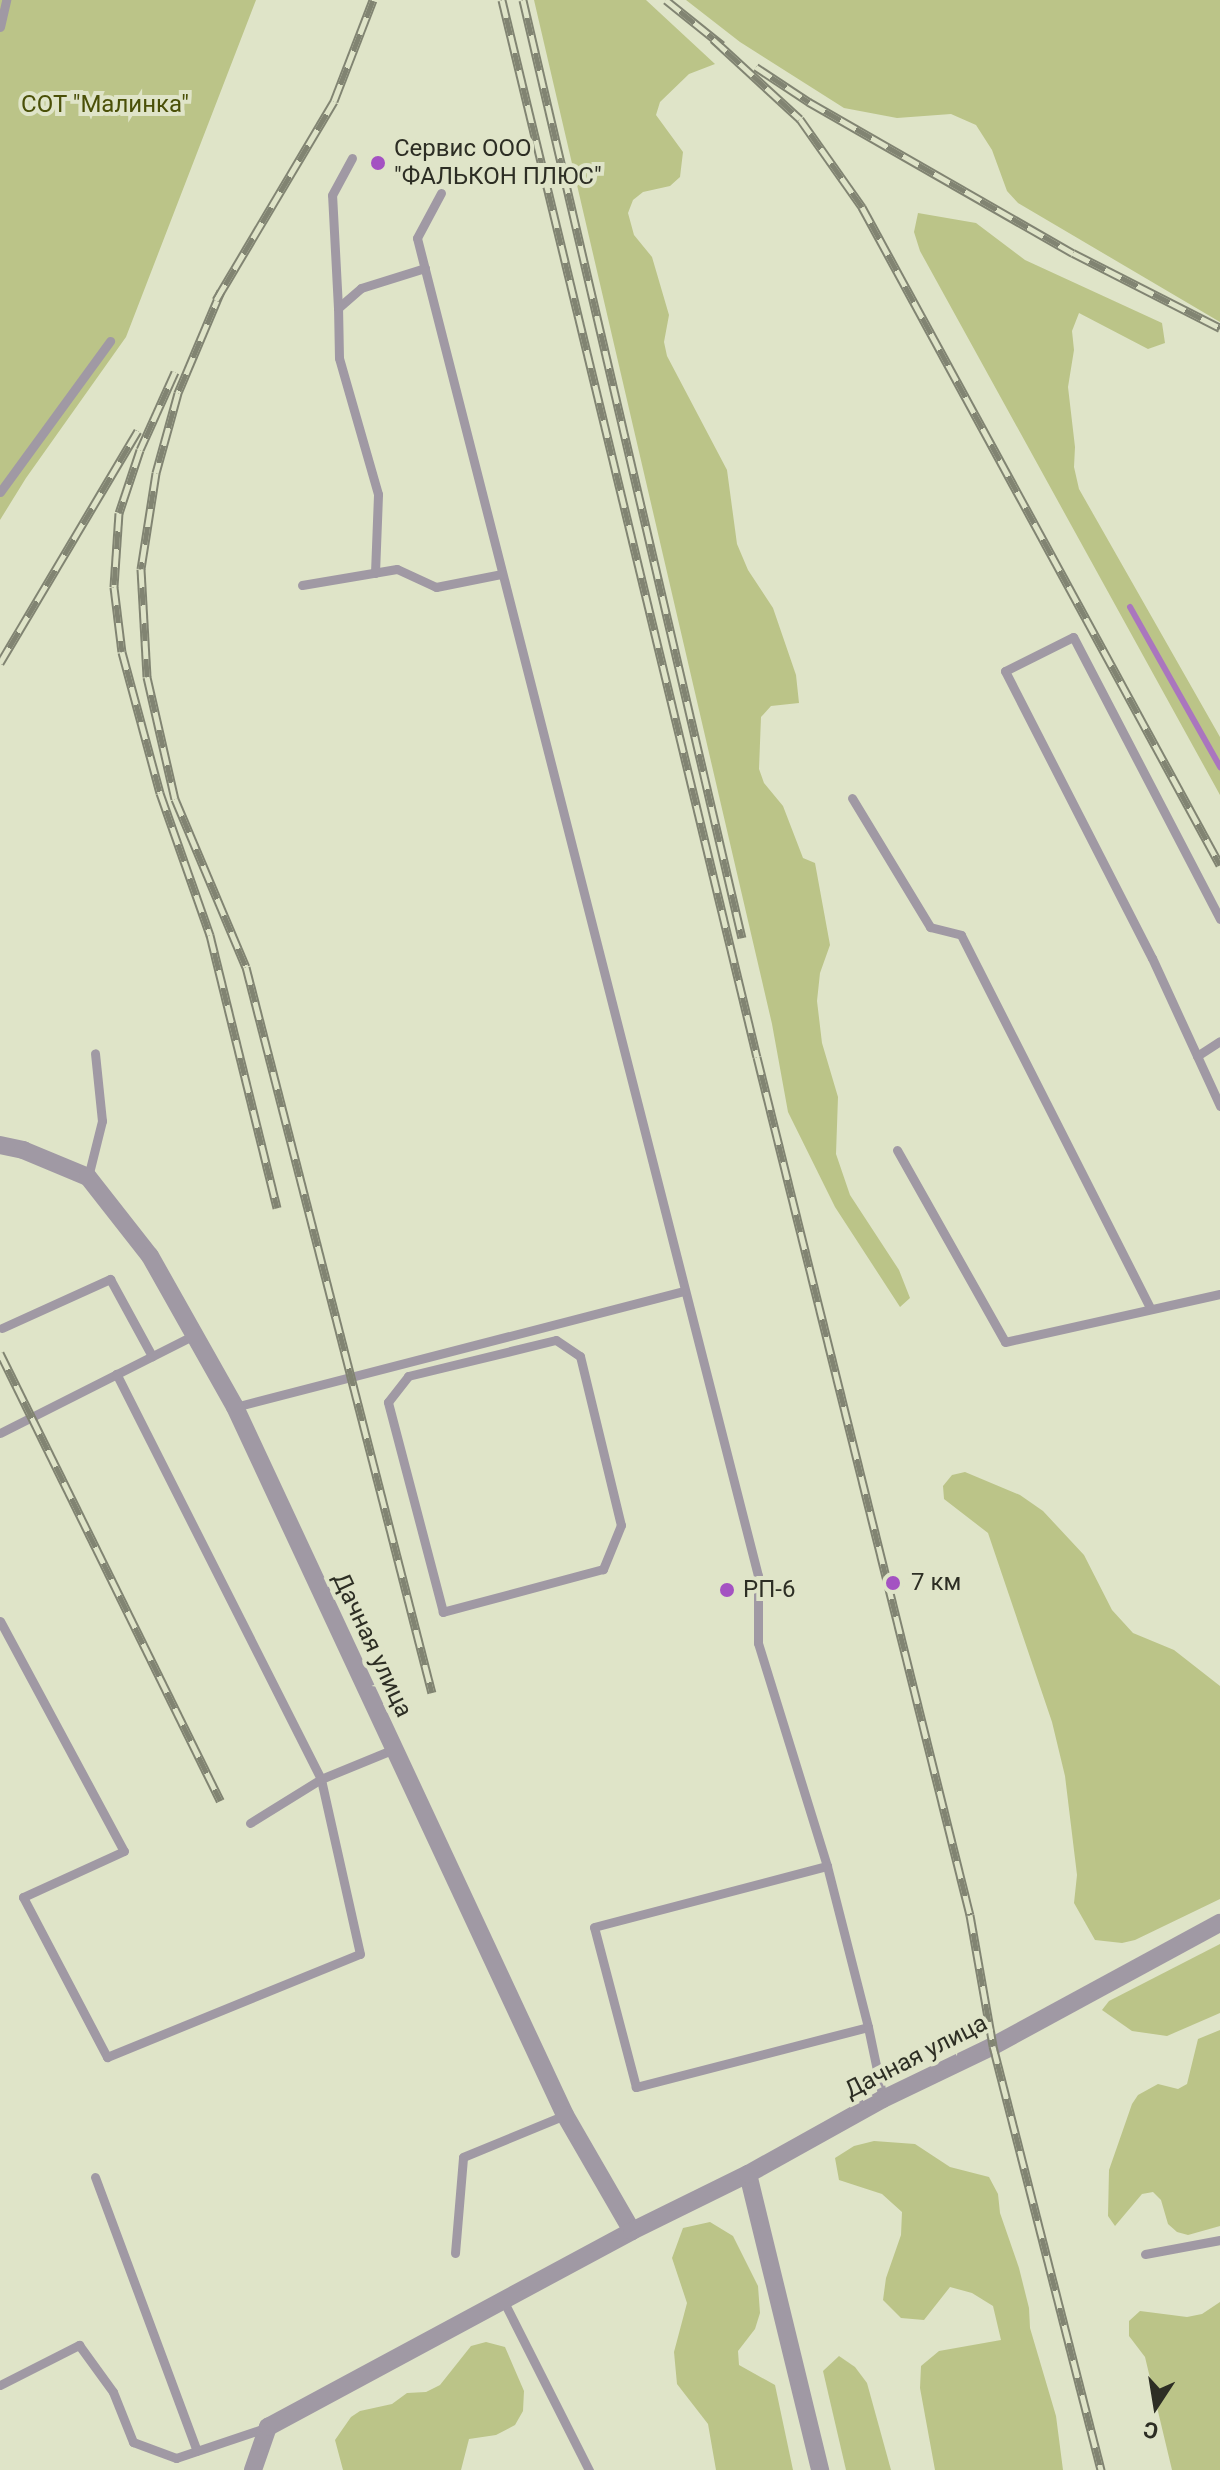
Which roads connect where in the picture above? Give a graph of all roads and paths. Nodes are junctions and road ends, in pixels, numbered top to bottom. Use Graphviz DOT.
graph roads {
  1 [pos="6,0"];
  2 [pos="0,27"];
  3 [pos="352,158"];
  4 [pos="441,193"];
  5 [pos="425,268"];
  6 [pos="338,308"];
  7 [pos="110,341"];
  8 [pos="0,492"];
  9 [pos="375,573"];
  10 [pos="501,574"];
  11 [pos="302,585"];
  12 [pos="852,798"];
  13 [pos="1220,919"];
  14 [pos="1220,1041"];
  15 [pos="95,1053"];
  16 [pos="1197,1056"];
  17 [pos="1220,1106"];
  18 [pos="0,1145"];
  19 [pos="897,1150"];
  20 [pos="88,1177"];
  21 [pos="684,1291"];
  22 [pos="1220,1294"];
  23 [pos="1151,1309"];
  24 [pos="2,1328"];
  25 [pos="194,1335"];
  26 [pos="152,1356"];
  27 [pos="116,1374"];
  28 [pos="408,1376"];
  29 [pos="235,1407"];
  30 [pos="0,1433"];
  31 [pos="0,1621"];
  32 [pos="394,1749"];
  33 [pos="321,1779"];
  34 [pos="250,1823"];
  35 [pos="827,1866"];
  36 [pos="1220,1923"];
  37 [pos="868,2027"];
  38 [pos="883,2099"];
  39 [pos="565,2115"];
  40 [pos="748,2174"];
  41 [pos="95,2177"];
  42 [pos="632,2231"];
  43 [pos="1220,2240"];
  44 [pos="455,2253"];
  45 [pos="1145,2254"];
  46 [pos="503,2300"];
  47 [pos="0,2385"];
  48 [pos="268,2427"];
  49 [pos="197,2451"];
  50 [pos="254,2469"];
  51 [pos="589,2470"];
  52 [pos="820,2470"];
  1 -- 2 [label="lane"];
  3 -- 6 [label="lane"];
  4 -- 5 [label="lane"];
  5 -- 6 [label="lane"];
  5 -- 10 [label="lane"];
  6 -- 9 [label="lane"];
  7 -- 8 [label="lane"];
  9 -- 10 [label="lane"];
  9 -- 11 [label="lane"];
  10 -- 21 [label="lane"];
  12 -- 23 [label="lane"];
  13 -- 16 [label="lane"];
  14 -- 16 [label="lane"];
  15 -- 20 [label="lane"];
  16 -- 17 [label="lane"];
  18 -- 20 [label="street, Дачная улица"];
  19 -- 23 [label="lane"];
  20 -- 25 [label="street, Дачная улица"];
  21 -- 29 [label="lane"];
  21 -- 35 [label="lane"];
  22 -- 23 [label="lane"];
  24 -- 26 [label="lane"];
  25 -- 26 [label="lane"];
  25 -- 29 [label="street, Дачная улица"];
  26 -- 27 [label="lane"];
  27 -- 30 [label="lane"];
  27 -- 33 [label="lane"];
  28 -- 28 [label="lane"];
  29 -- 32 [label="street, Дачная улица"];
  31 -- 33 [label="lane"];
  32 -- 33 [label="lane"];
  32 -- 39 [label="street, Дачная улица"];
  33 -- 34 [label="lane"];
  35 -- 37 [label="lane"];
  35 -- 37 [label="lane"];
  36 -- 38 [label="street, Дачная улица"];
  37 -- 38 [label="lane"];
  38 -- 40 [label="street, Дачная улица"];
  39 -- 42 [label="street, Дачная улица"];
  39 -- 44 [label="lane"];
  40 -- 42 [label="street, Дачная улица"];
  40 -- 52 [label="street"];
  41 -- 49 [label="lane"];
  42 -- 46 [label="street, Дачная улица"];
  43 -- 45 [label="lane"];
  46 -- 48 [label="street, Дачная улица"];
  46 -- 51 [label="lane"];
  47 -- 49 [label="lane"];
  48 -- 49 [label="lane"];
  48 -- 50 [label="street"];
}
